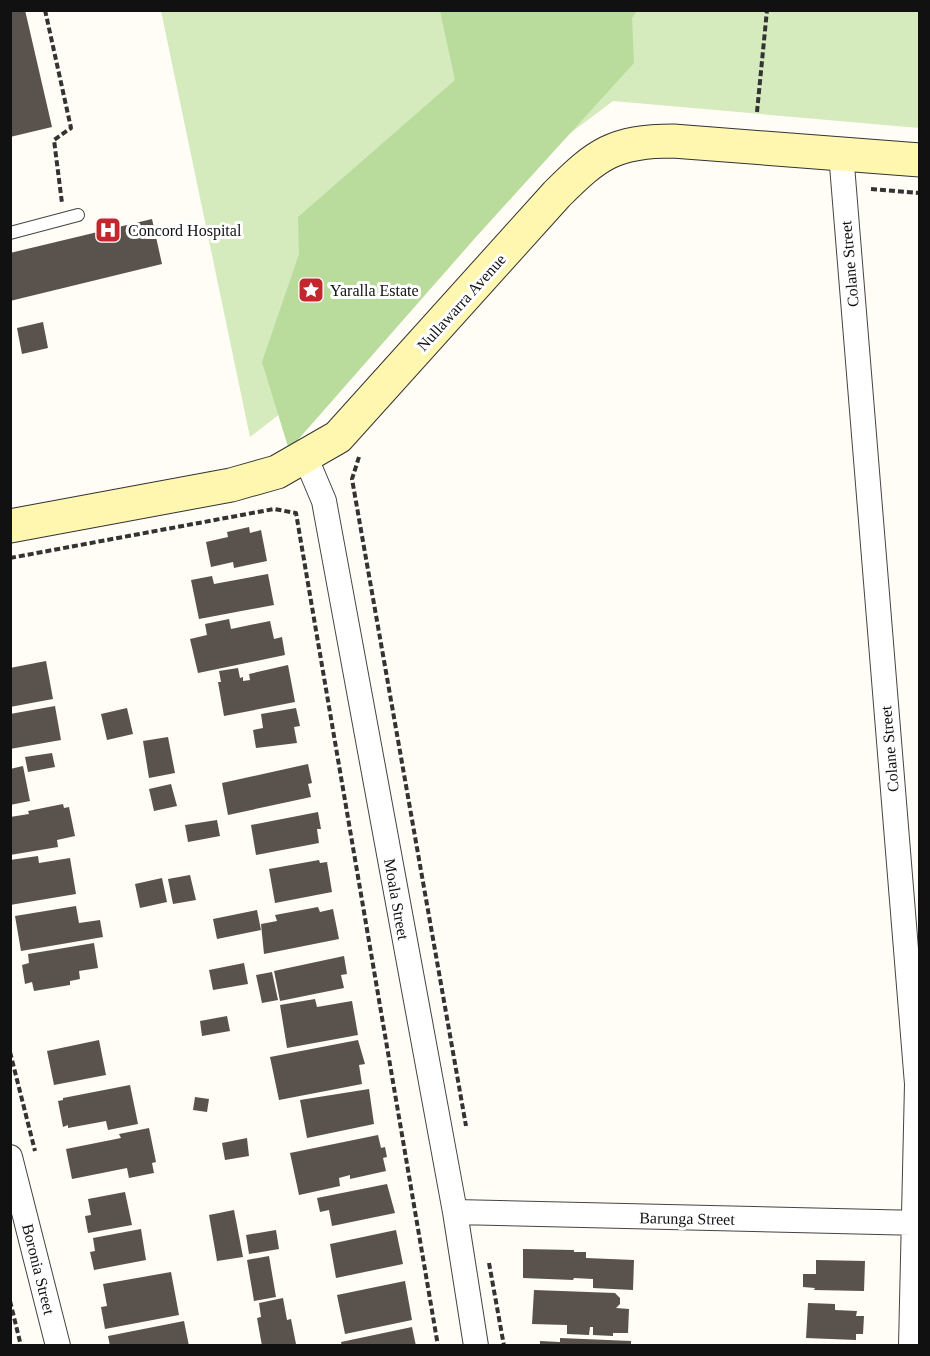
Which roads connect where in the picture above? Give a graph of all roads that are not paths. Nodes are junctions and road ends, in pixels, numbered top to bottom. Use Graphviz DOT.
graph roads {
  1 [pos="841,153"];
  2 [pos="920,160"];
  3 [pos="78,215"];
  4 [pos="10,233"];
  5 [pos="305,456"];
  6 [pos="10,526"];
  7 [pos="10,1157"];
  8 [pos="455,1212"];
  9 [pos="917,1223"];
  10 [pos="58,1346"];
  11 [pos="476,1346"];
  12 [pos="911,1346"];
  1 -- 2 [label="main road, Nullawarra Avenue"];
  1 -- 5 [label="main road, Nullawarra Avenue"];
  1 -- 9 [label="street, Colane Street"];
  3 -- 4 [label="lane"];
  5 -- 6 [label="main road, Nullawarra Avenue"];
  5 -- 8 [label="street, Moala Street"];
  7 -- 10 [label="street, Boronia Street"];
  8 -- 9 [label="street, Barunga Street"];
  8 -- 11 [label="street, Moala Street"];
  9 -- 12 [label="street, Colane Street"];
}
